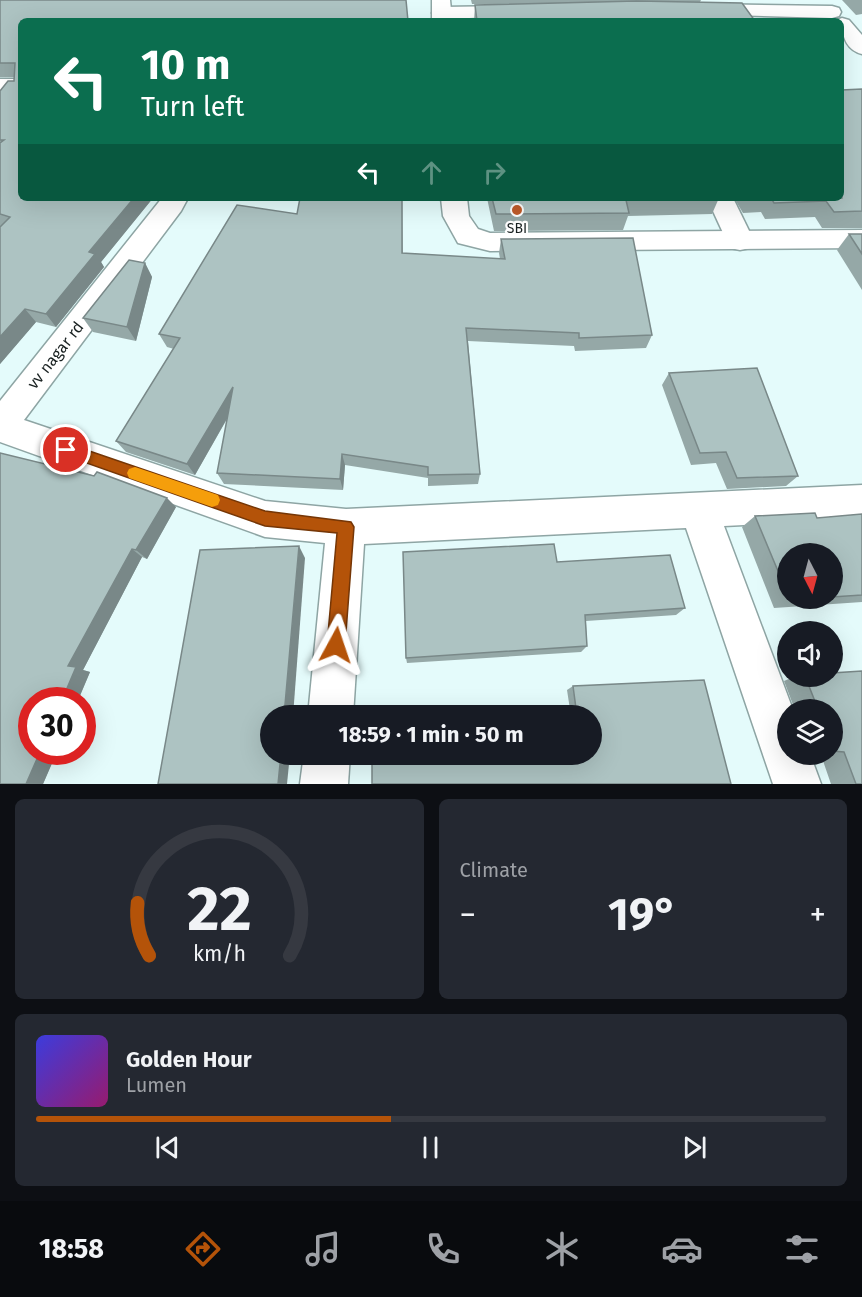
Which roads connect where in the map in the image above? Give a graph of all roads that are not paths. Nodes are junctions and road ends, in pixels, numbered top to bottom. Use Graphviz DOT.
graph roads {
  1 [pos="680,10"];
  2 [pos="442,11"];
  3 [pos="537,11"];
  4 [pos="834,14"];
  5 [pos="844,26"];
  6 [pos="862,48"];
  7 [pos="173,201"];
  8 [pos="454,201"];
  9 [pos="721,201"];
  10 [pos="862,239"];
  11 [pos="740,241"];
  12 [pos="0,427"];
  13 [pos="862,502"];
  14 [pos="699,510"];
  15 [pos="346,527"];
  16 [pos="331,705"];
  17 [pos="326,765"];
  18 [pos="324,784"];
  19 [pos="797,784"];
  1 -- 4 [label="street"];
  2 -- 3 [label="street"];
  5 -- 6 [label="street"];
  7 -- 12 [label="street, vv nagar rd"];
  8 -- 11 [label="street"];
  9 -- 11 [label="street"];
  10 -- 11 [label="street"];
  12 -- 15 [label="street"];
  13 -- 14 [label="street"];
  14 -- 15 [label="street"];
  14 -- 19 [label="street"];
  15 -- 16 [label="street"];
  17 -- 18 [label="street"];
}
